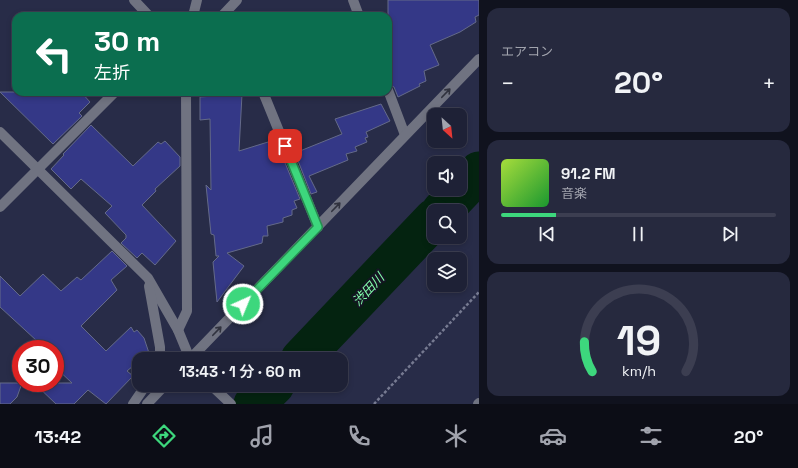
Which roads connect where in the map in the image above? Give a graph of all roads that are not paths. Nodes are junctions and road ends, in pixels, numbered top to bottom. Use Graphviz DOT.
graph roads {
  1 [pos="134,0"];
  2 [pos="198,0"];
  3 [pos="237,0"];
  4 [pos="353,0"];
  5 [pos="145,12"];
  6 [pos="194,12"];
  7 [pos="228,12"];
  8 [pos="358,12"];
  9 [pos="479,59"];
  10 [pos="111,96"];
  11 [pos="186,96"];
  12 [pos="265,96"];
  13 [pos="390,96"];
  14 [pos="0,132"];
  15 [pos="406,135"];
  16 [pos="38,168"];
  17 [pos="0,207"];
  18 [pos="318,227"];
  19 [pos="148,278"];
  20 [pos="178,330"];
  21 [pos="160,352"];
  22 [pos="187,352"];
  23 [pos="197,352"];
  24 [pos="141,392"];
  25 [pos="158,392"];
  26 [pos="218,392"];
  27 [pos="133,404"];
  28 [pos="147,404"];
  29 [pos="230,404"];
  1 -- 5 [label="street"];
  2 -- 6 [label="street"];
  3 -- 7 [label="street"];
  4 -- 8 [label="street"];
  15 -- 9 [label="street, one-way"];
  10 -- 16 [label="street"];
  11 -- 20 [label="street"];
  12 -- 18 [label="street"];
  13 -- 15 [label="street"];
  14 -- 16 [label="street"];
  18 -- 15 [label="street, one-way"];
  16 -- 17 [label="street"];
  16 -- 19 [label="street"];
  23 -- 18 [label="street, one-way"];
  19 -- 20 [label="street"];
  19 -- 21 [label="street"];
  20 -- 22 [label="street"];
  24 -- 27 [label="street"];
  25 -- 28 [label="street"];
  26 -- 29 [label="street"];
}
